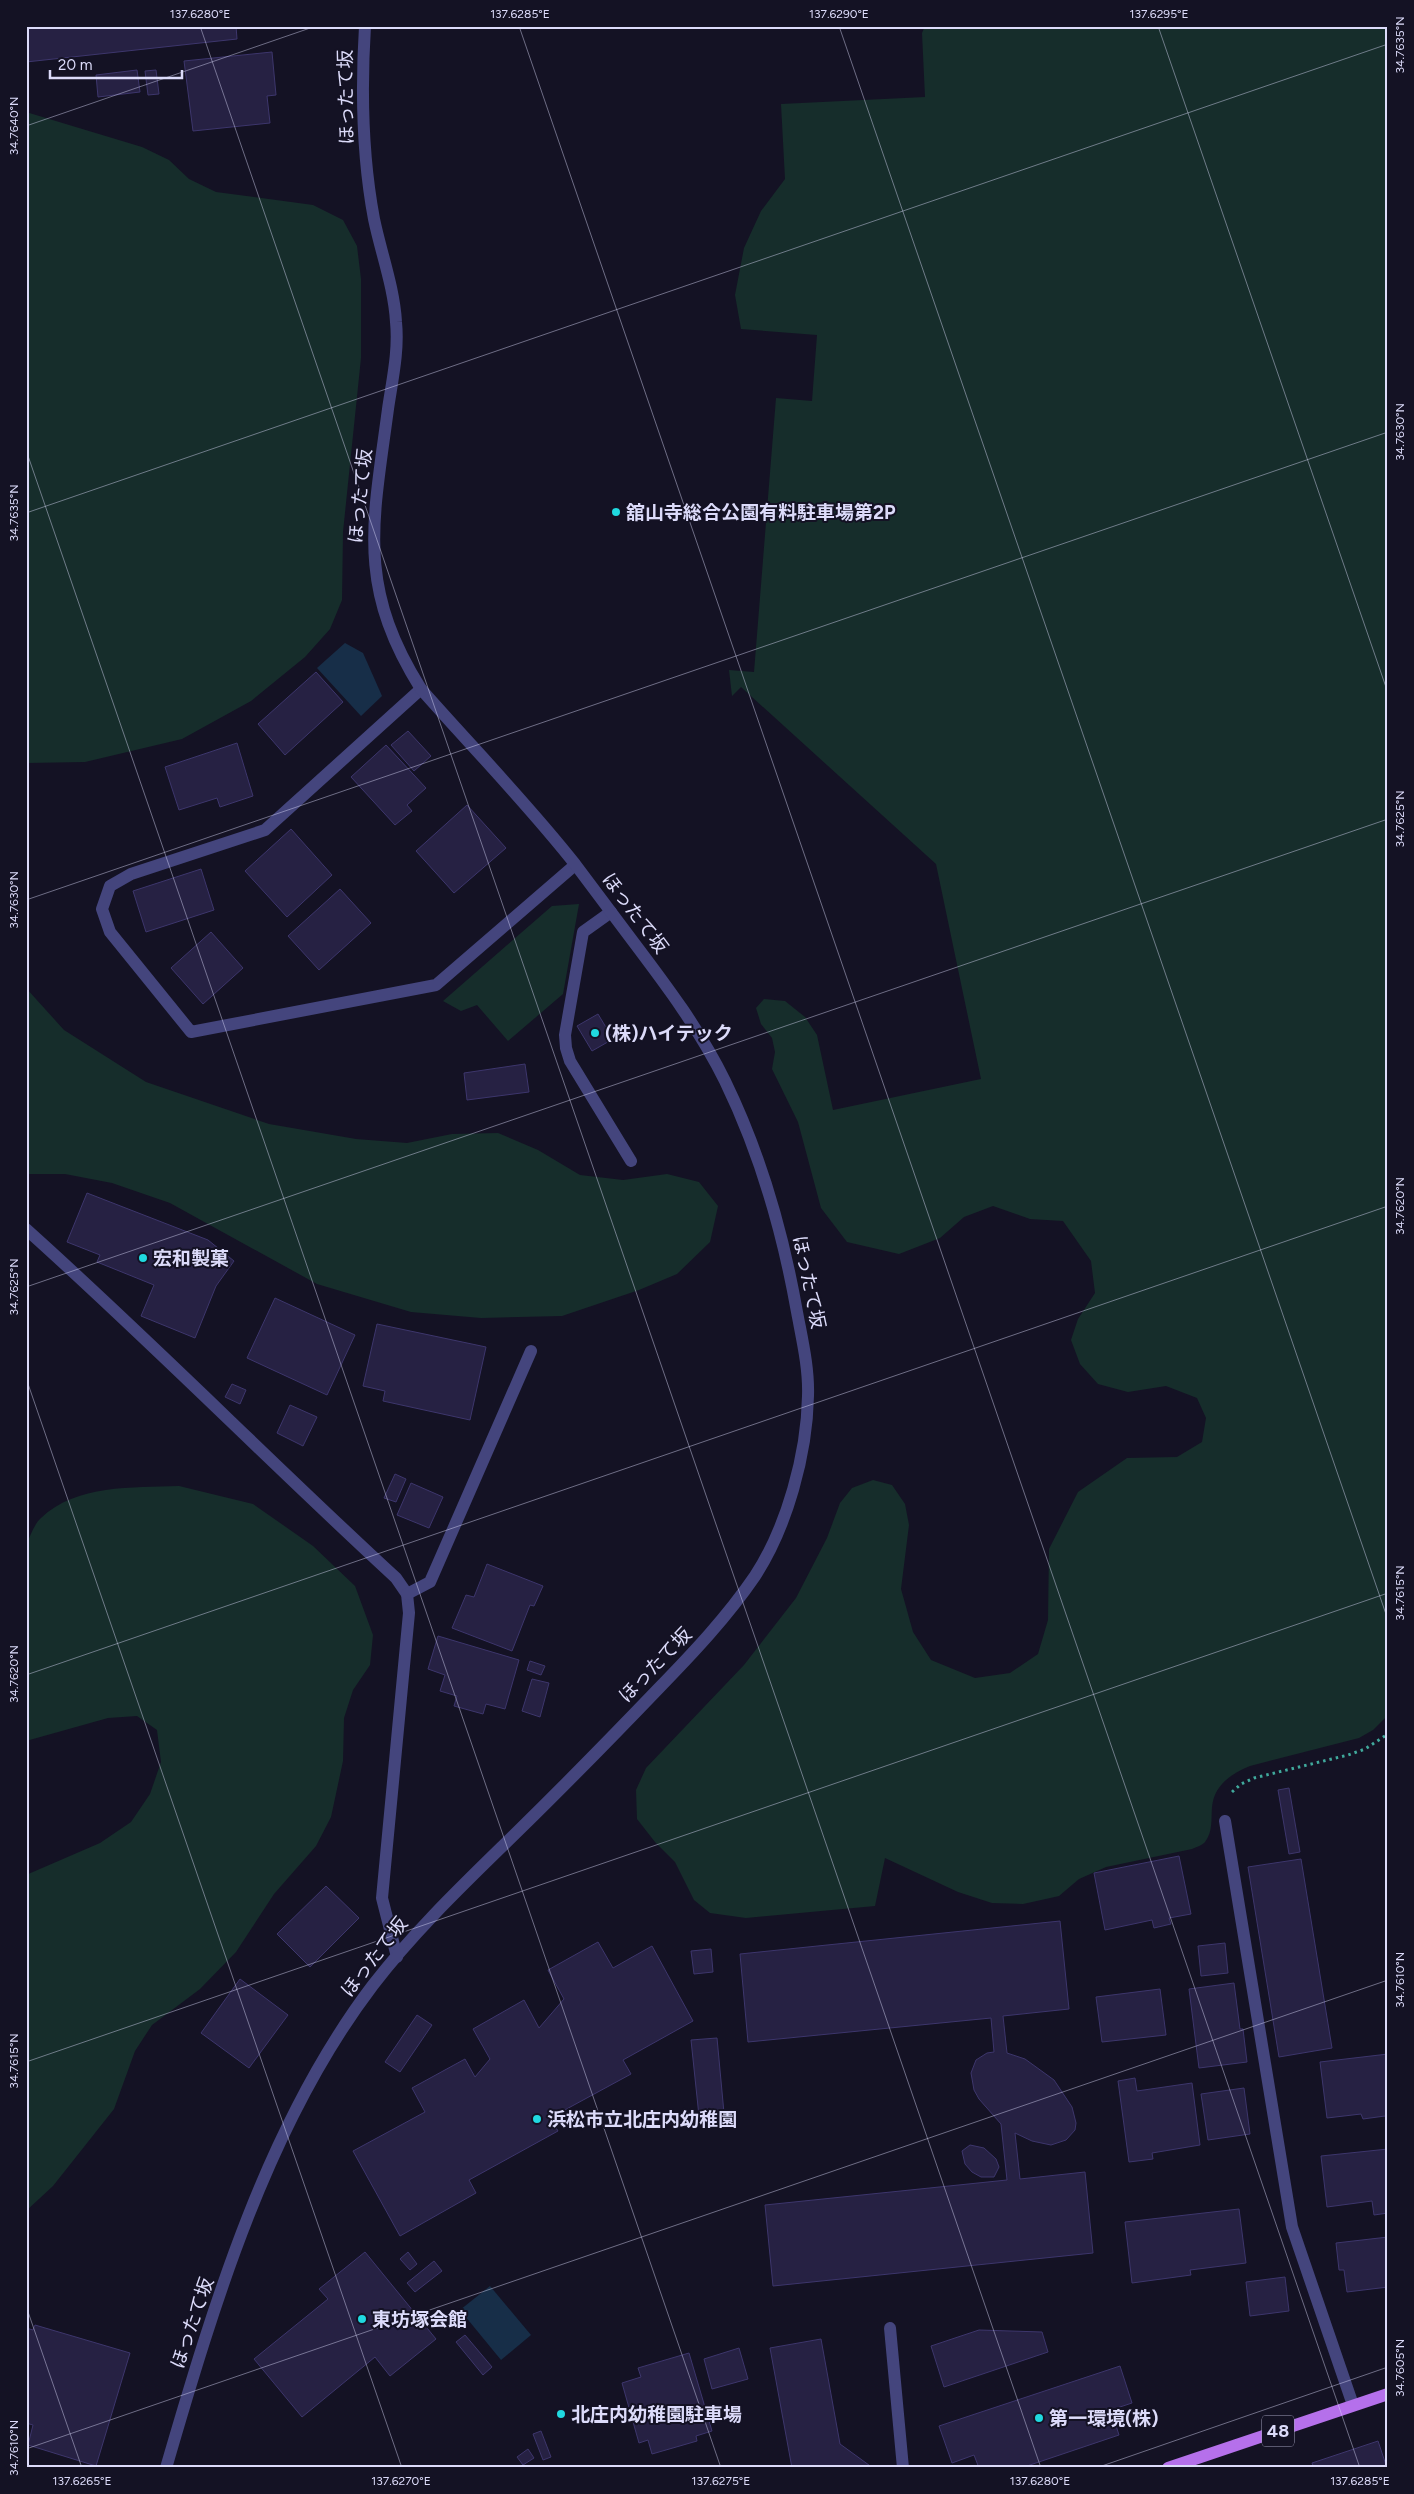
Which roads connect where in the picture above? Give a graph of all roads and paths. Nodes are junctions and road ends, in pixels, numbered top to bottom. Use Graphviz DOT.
graph roads {
  1 [pos="365,26"];
  2 [pos="421,689"];
  3 [pos="575,864"];
  4 [pos="611,912"];
  5 [pos="631,1161"];
  6 [pos="26,1229"];
  7 [pos="531,1351"];
  8 [pos="407,1594"];
  9 [pos="1388,1734"];
  10 [pos="1225,1821"];
  11 [pos="397,1957"];
  12 [pos="890,2328"];
  13 [pos="1387,2396"];
  14 [pos="1353,2405"];
  15 [pos="166,2468"];
  16 [pos="903,2468"];
  17 [pos="1168,2468"];
  1 -- 2 [label="street, ほったて坂"];
  2 -- 3 [label="street, ほったて坂"];
  2 -- 3 [label="street"];
  3 -- 4 [label="street, ほったて坂"];
  4 -- 5 [label="street"];
  4 -- 11 [label="street, ほったて坂"];
  6 -- 8 [label="street"];
  7 -- 8 [label="street"];
  8 -- 11 [label="street"];
  9 -- 10 [label="path"];
  10 -- 14 [label="street"];
  11 -- 15 [label="street, ほったて坂"];
  12 -- 16 [label="street"];
  13 -- 14 [label="main road, 48"];
  14 -- 17 [label="main road, 48"];
}
